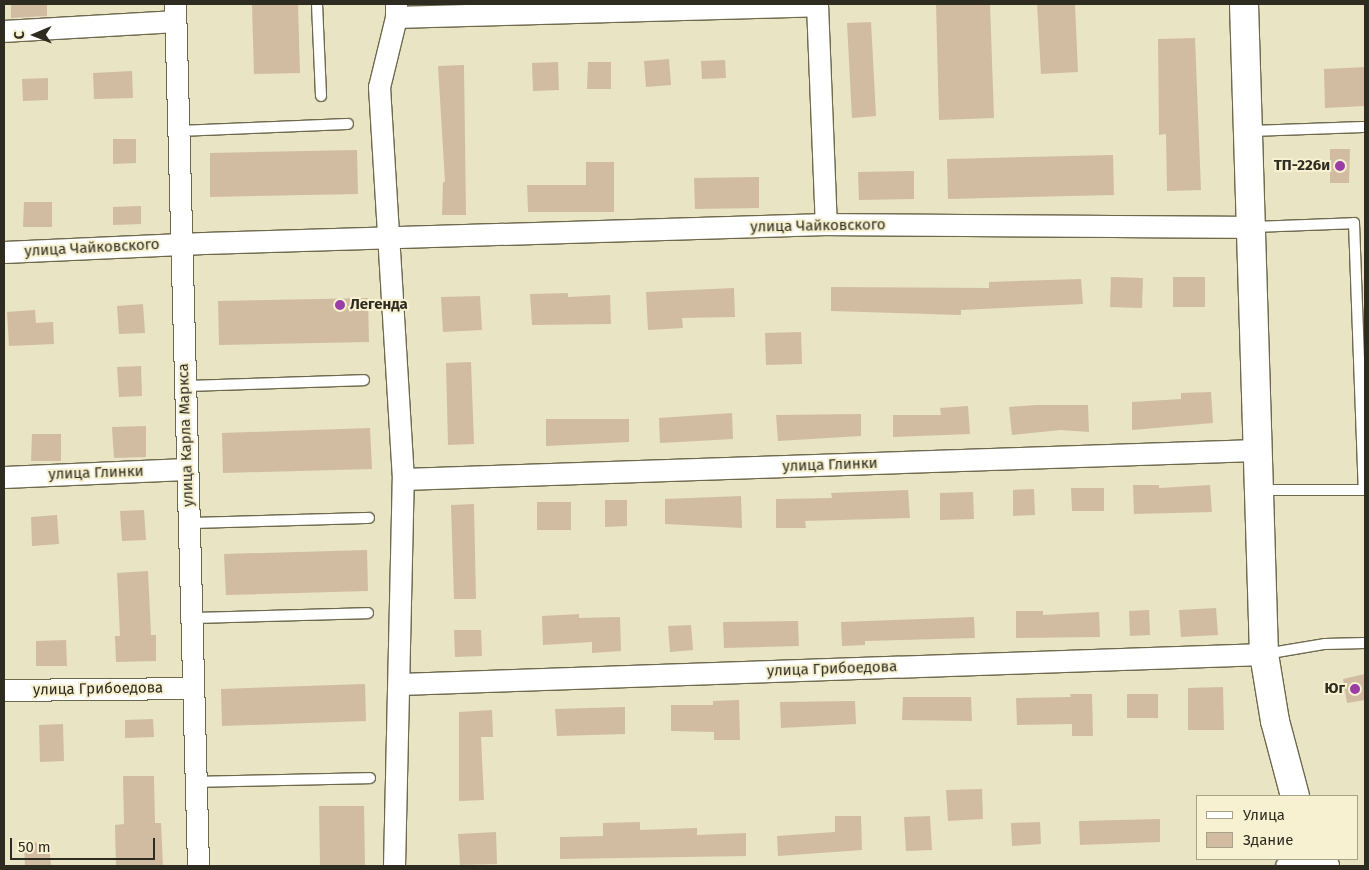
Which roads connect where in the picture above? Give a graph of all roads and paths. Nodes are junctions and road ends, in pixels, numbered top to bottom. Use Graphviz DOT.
graph roads {
  1 [pos="317,4"];
  2 [pos="818,4"];
  3 [pos="1244,4"];
  4 [pos="396,10"];
  5 [pos="175,13"];
  6 [pos="4,31"];
  7 [pos="321,96"];
  8 [pos="348,124"];
  9 [pos="1365,127"];
  10 [pos="178,131"];
  11 [pos="1248,131"];
  12 [pos="826,224"];
  13 [pos="1251,227"];
  14 [pos="386,239"];
  15 [pos="181,244"];
  16 [pos="4,252"];
  17 [pos="364,380"];
  18 [pos="185,386"];
  19 [pos="1257,450"];
  20 [pos="187,469"];
  21 [pos="4,477"];
  22 [pos="403,479"];
  23 [pos="1257,490"];
  24 [pos="369,518"];
  25 [pos="189,523"];
  26 [pos="368,613"];
  27 [pos="191,618"];
  28 [pos="1365,642"];
  29 [pos="1264,654"];
  30 [pos="400,684"];
  31 [pos="193,688"];
  32 [pos="4,690"];
  33 [pos="370,778"];
  34 [pos="196,782"];
  35 [pos="1295,795"];
  36 [pos="1323,862"];
  37 [pos="198,866"];
  38 [pos="394,866"];
  39 [pos="1286,866"];
  1 -- 7 [label="lane"];
  2 -- 4 [label="street"];
  2 -- 12 [label="street"];
  3 -- 11 [label="main road"];
  4 -- 14 [label="street"];
  5 -- 6 [label="street"];
  5 -- 10 [label="street, улица Карла Маркса"];
  8 -- 10 [label="lane"];
  9 -- 11 [label="lane"];
  10 -- 15 [label="street, улица Карла Маркса"];
  11 -- 13 [label="main road"];
  12 -- 13 [label="street, улица Чайковского"];
  12 -- 14 [label="street, улица Чайковского"];
  13 -- 19 [label="main road"];
  13 -- 23 [label="lane"];
  14 -- 15 [label="street, улица Чайковского"];
  14 -- 22 [label="street"];
  15 -- 16 [label="street, улица Чайковского"];
  15 -- 18 [label="street, улица Карла Маркса"];
  17 -- 18 [label="lane"];
  18 -- 20 [label="street, улица Карла Маркса"];
  19 -- 22 [label="street, улица Глинки"];
  19 -- 23 [label="main road"];
  20 -- 21 [label="street, улица Глинки"];
  20 -- 25 [label="street, улица Карла Маркса"];
  22 -- 30 [label="street"];
  23 -- 29 [label="main road"];
  24 -- 25 [label="lane"];
  25 -- 27 [label="street, улица Карла Маркса"];
  26 -- 27 [label="lane"];
  27 -- 31 [label="street, улица Карла Маркса"];
  28 -- 29 [label="lane"];
  29 -- 30 [label="street, улица Грибоедова"];
  29 -- 35 [label="main road"];
  30 -- 38 [label="street"];
  31 -- 32 [label="street, улица Грибоедова"];
  31 -- 34 [label="street, улица Карла Маркса"];
  33 -- 34 [label="lane"];
  34 -- 37 [label="street, улица Карла Маркса"];
  36 -- 39 [label="street"];
}
